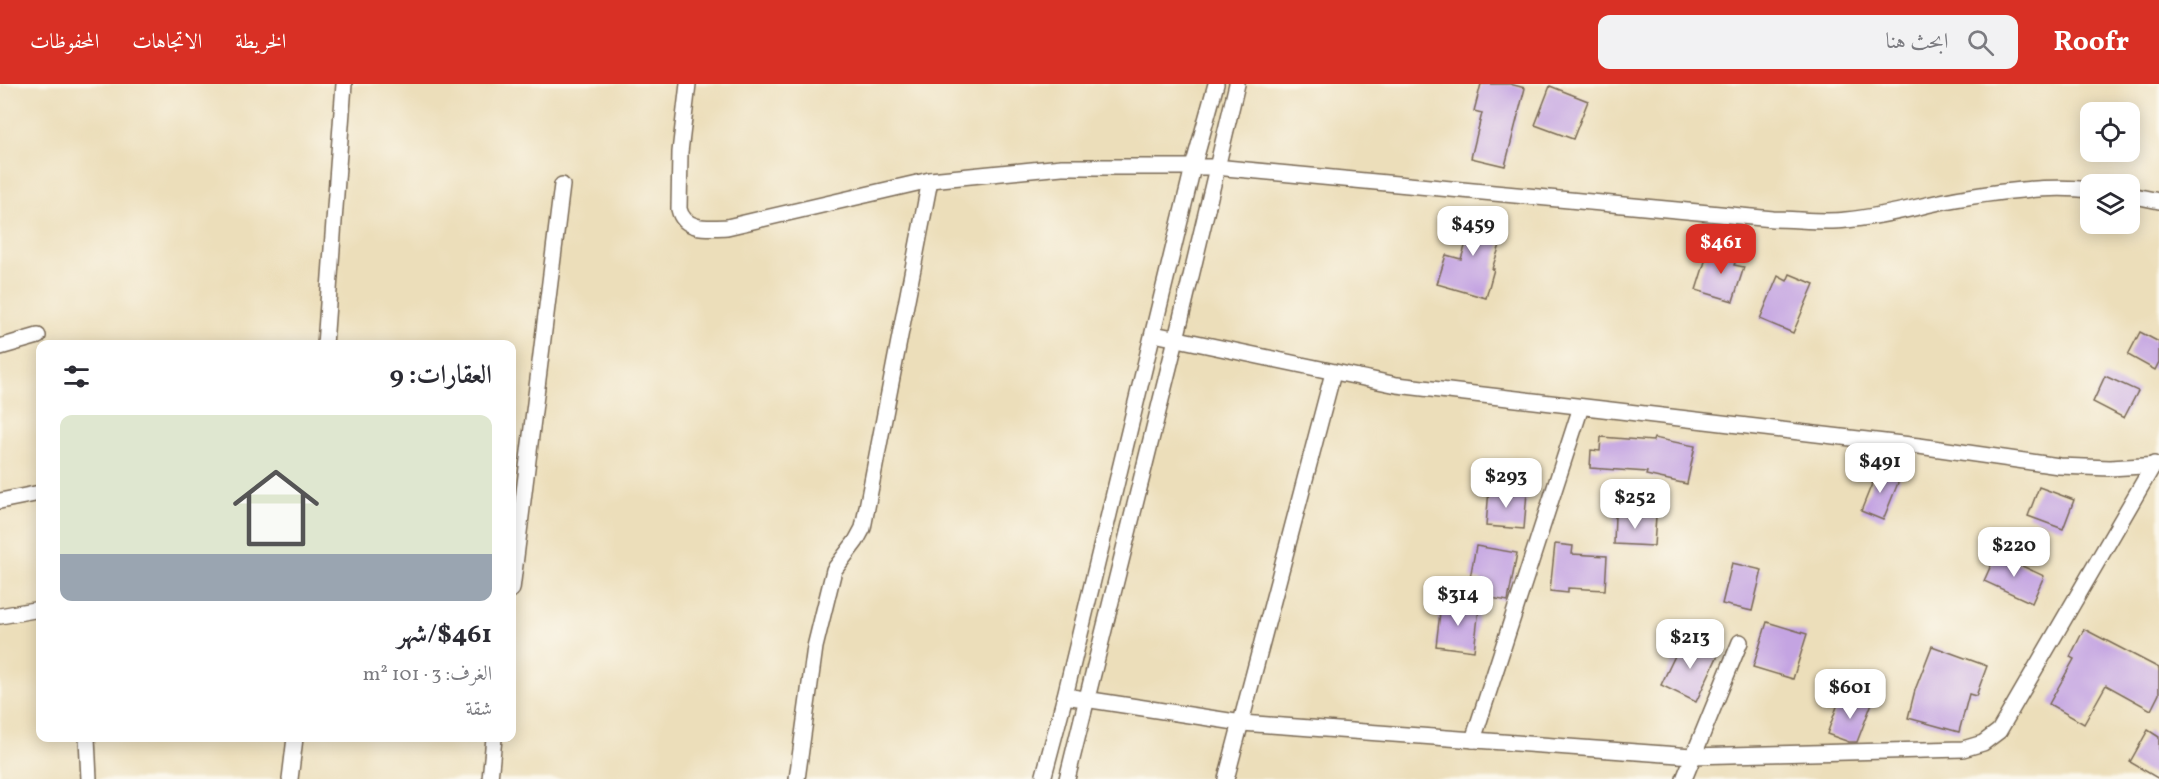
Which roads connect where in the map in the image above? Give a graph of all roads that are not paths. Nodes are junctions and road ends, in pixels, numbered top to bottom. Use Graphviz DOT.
graph roads {
  1 [pos="344,84"];
  2 [pos="688,84"];
  3 [pos="1216,84"];
  4 [pos="1237,84"];
  5 [pos="1193,166"];
  6 [pos="1215,167"];
  7 [pos="930,180"];
  8 [pos="562,185"];
  9 [pos="2080,190"];
  10 [pos="2140,197"];
  11 [pos="2159,201"];
  12 [pos="1154,334"];
  13 [pos="38,336"];
  14 [pos="1176,339"];
  15 [pos="325,340"];
  16 [pos="0,347"];
  17 [pos="1334,373"];
  18 [pos="1581,407"];
  19 [pos="2156,464"];
  20 [pos="36,494"];
  21 [pos="0,501"];
  22 [pos="516,557"];
  23 [pos="36,610"];
  24 [pos="0,616"];
  25 [pos="1740,642"];
  26 [pos="1065,696"];
  27 [pos="1087,698"];
  28 [pos="1242,723"];
  29 [pos="1473,740"];
  30 [pos="87,742"];
  31 [pos="294,742"];
  32 [pos="494,742"];
  33 [pos="1692,756"];
  34 [pos="89,779"];
  35 [pos="291,779"];
  36 [pos="490,779"];
  37 [pos="797,779"];
  38 [pos="1043,779"];
  39 [pos="1067,779"];
  40 [pos="1226,779"];
  41 [pos="1684,779"];
  1 -- 15 [label="street"];
  2 -- 7 [label="street"];
  3 -- 5 [label="street"];
  4 -- 6 [label="street"];
  5 -- 6 [label="street"];
  5 -- 7 [label="street"];
  5 -- 12 [label="street"];
  6 -- 9 [label="street"];
  6 -- 14 [label="street"];
  7 -- 37 [label="street"];
  8 -- 22 [label="street"];
  10 -- 11 [label="street"];
  12 -- 14 [label="street"];
  12 -- 26 [label="street"];
  13 -- 16 [label="street"];
  14 -- 17 [label="street"];
  14 -- 27 [label="street"];
  17 -- 18 [label="street"];
  17 -- 28 [label="street"];
  18 -- 19 [label="street"];
  18 -- 29 [label="street"];
  19 -- 33 [label="street"];
  20 -- 21 [label="street"];
  23 -- 24 [label="street"];
  25 -- 33 [label="street"];
  26 -- 27 [label="street"];
  26 -- 38 [label="street"];
  27 -- 28 [label="street"];
  27 -- 39 [label="street"];
  28 -- 29 [label="street"];
  28 -- 40 [label="street"];
  29 -- 33 [label="street"];
  30 -- 34 [label="street"];
  31 -- 35 [label="street"];
  32 -- 36 [label="street"];
  33 -- 41 [label="street"];
}
